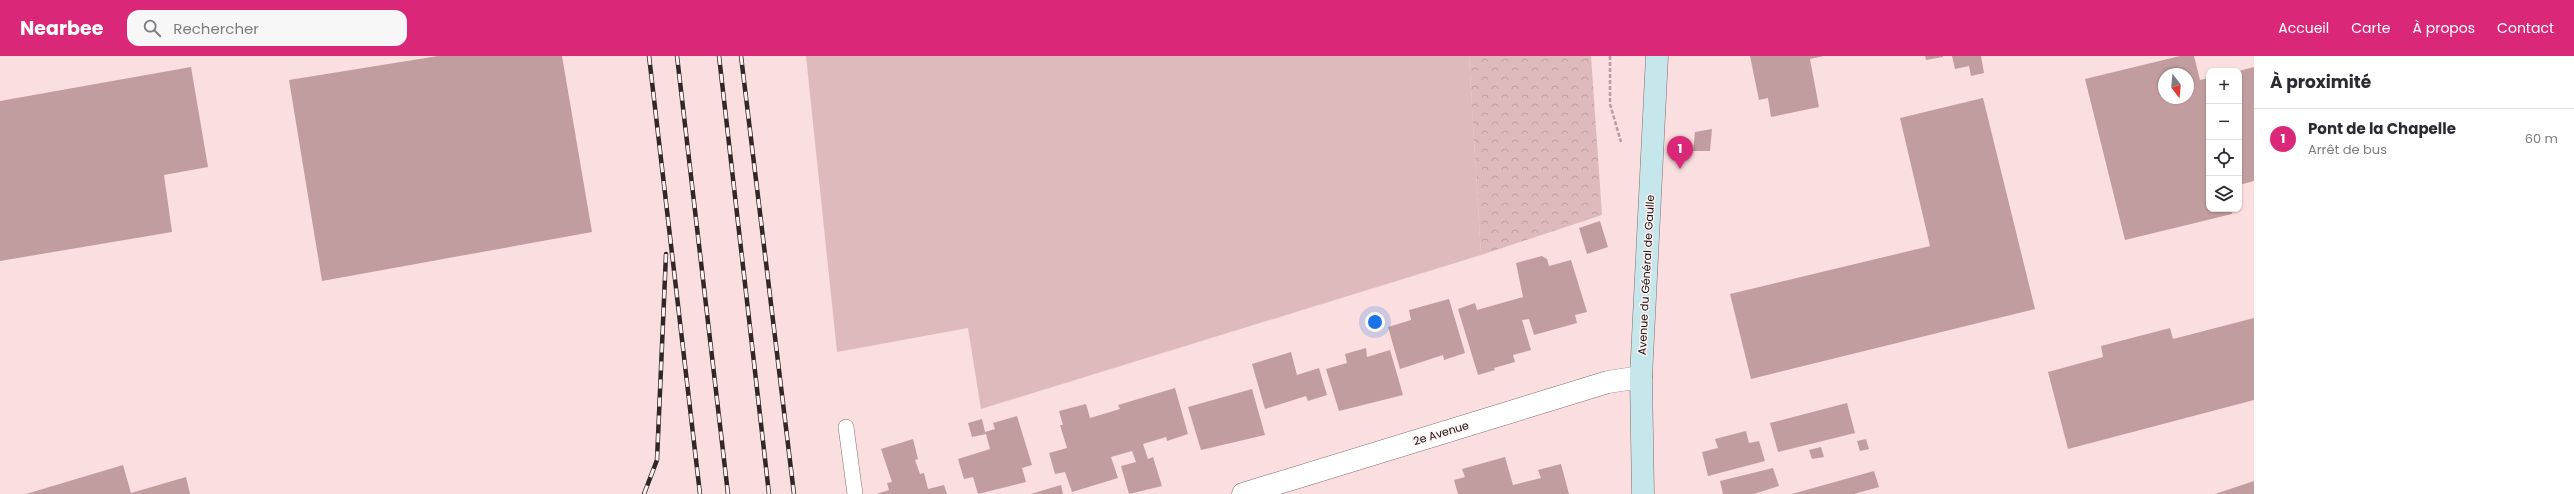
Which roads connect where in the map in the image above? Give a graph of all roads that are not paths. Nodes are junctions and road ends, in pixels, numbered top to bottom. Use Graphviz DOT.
graph roads {
  1 [pos="1657,56"];
  2 [pos="1641,377"];
  3 [pos="846,427"];
  4 [pos="855,494"];
  5 [pos="1243,494"];
  6 [pos="1643,494"];
  1 -- 2 [label="main road, Avenue du Général de Gaulle"];
  2 -- 5 [label="street, 2e Avenue"];
  2 -- 6 [label="main road, Avenue du Général de Gaulle"];
  3 -- 4 [label="lane"];
}
